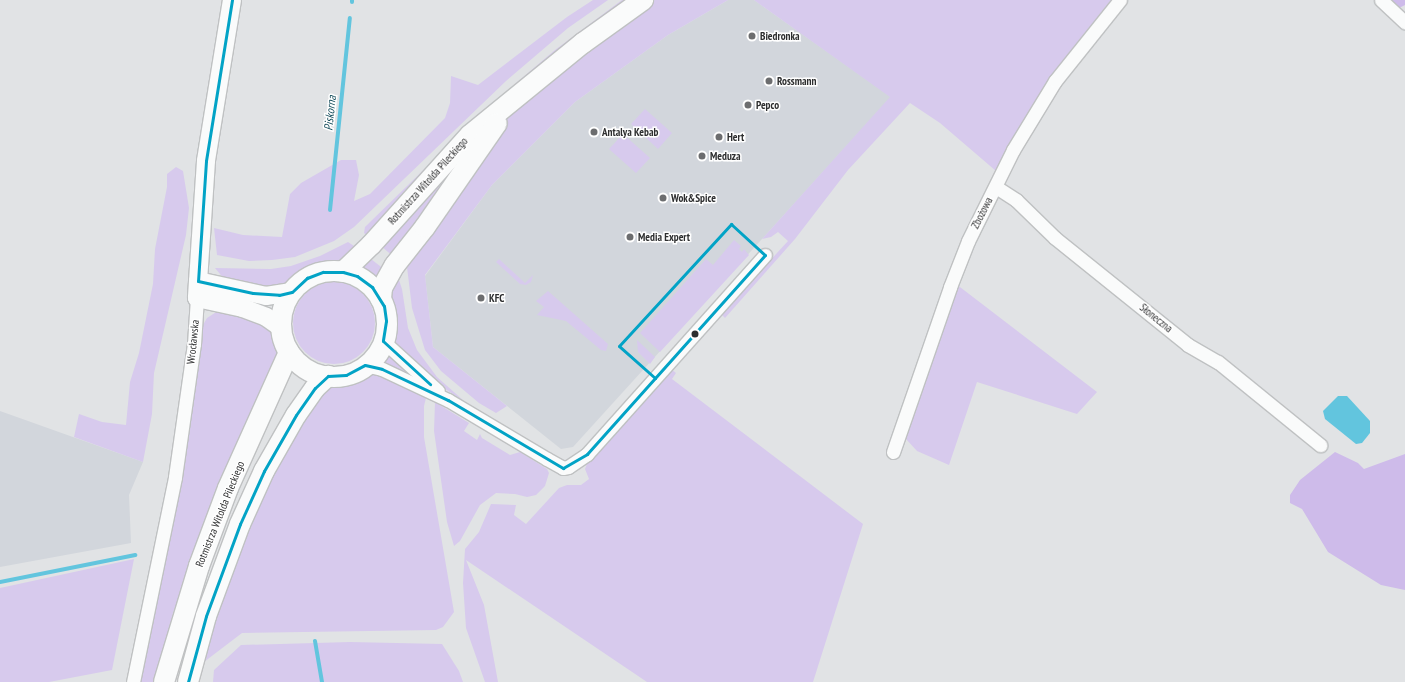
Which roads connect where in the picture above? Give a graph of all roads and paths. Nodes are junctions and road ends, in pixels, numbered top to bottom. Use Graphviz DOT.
graph roads {
  1 [pos="232,0"];
  2 [pos="643,0"];
  3 [pos="1120,0"];
  4 [pos="1381,0"];
  5 [pos="1405,22"];
  6 [pos="518,95"];
  7 [pos="996,187"];
  8 [pos="765,256"];
  9 [pos="343,272"];
  10 [pos="198,290"];
  11 [pos="292,292"];
  12 [pos="381,299"];
  13 [pos="282,328"];
  14 [pos="383,341"];
  15 [pos="289,352"];
  16 [pos="365,365"];
  17 [pos="328,376"];
  18 [pos="448,400"];
  19 [pos="1320,445"];
  20 [pos="893,452"];
  21 [pos="133,682"];
  22 [pos="164,682"];
  23 [pos="188,682"];
  1 -- 10 [label="main road, Wrocławska"];
  2 -- 6 [label="main road, Rotmistrza Witolda Pileckiego"];
  3 -- 7 [label="street, Zbożowa"];
  4 -- 5 [label="street"];
  6 -- 9 [label="main road, Rotmistrza Witolda Pileckiego"];
  6 -- 12 [label="main road, Rotmistrza Witolda Pileckiego"];
  7 -- 19 [label="street, Słoneczna"];
  7 -- 20 [label="street, Zbożowa"];
  8 -- 18 [label="street"];
  9 -- 11 [label="main road"];
  9 -- 12 [label="main road"];
  10 -- 11 [label="main road"];
  10 -- 13 [label="main road"];
  10 -- 21 [label="street, Wrocławska"];
  11 -- 13 [label="main road"];
  12 -- 14 [label="main road"];
  13 -- 15 [label="main road"];
  14 -- 16 [label="main road"];
  14 -- 18 [label="street"];
  15 -- 17 [label="main road"];
  15 -- 22 [label="main road, Rotmistrza Witolda Pileckiego"];
  16 -- 17 [label="main road"];
  16 -- 18 [label="street"];
  17 -- 23 [label="main road, Rotmistrza Witolda Pileckiego"];
}
